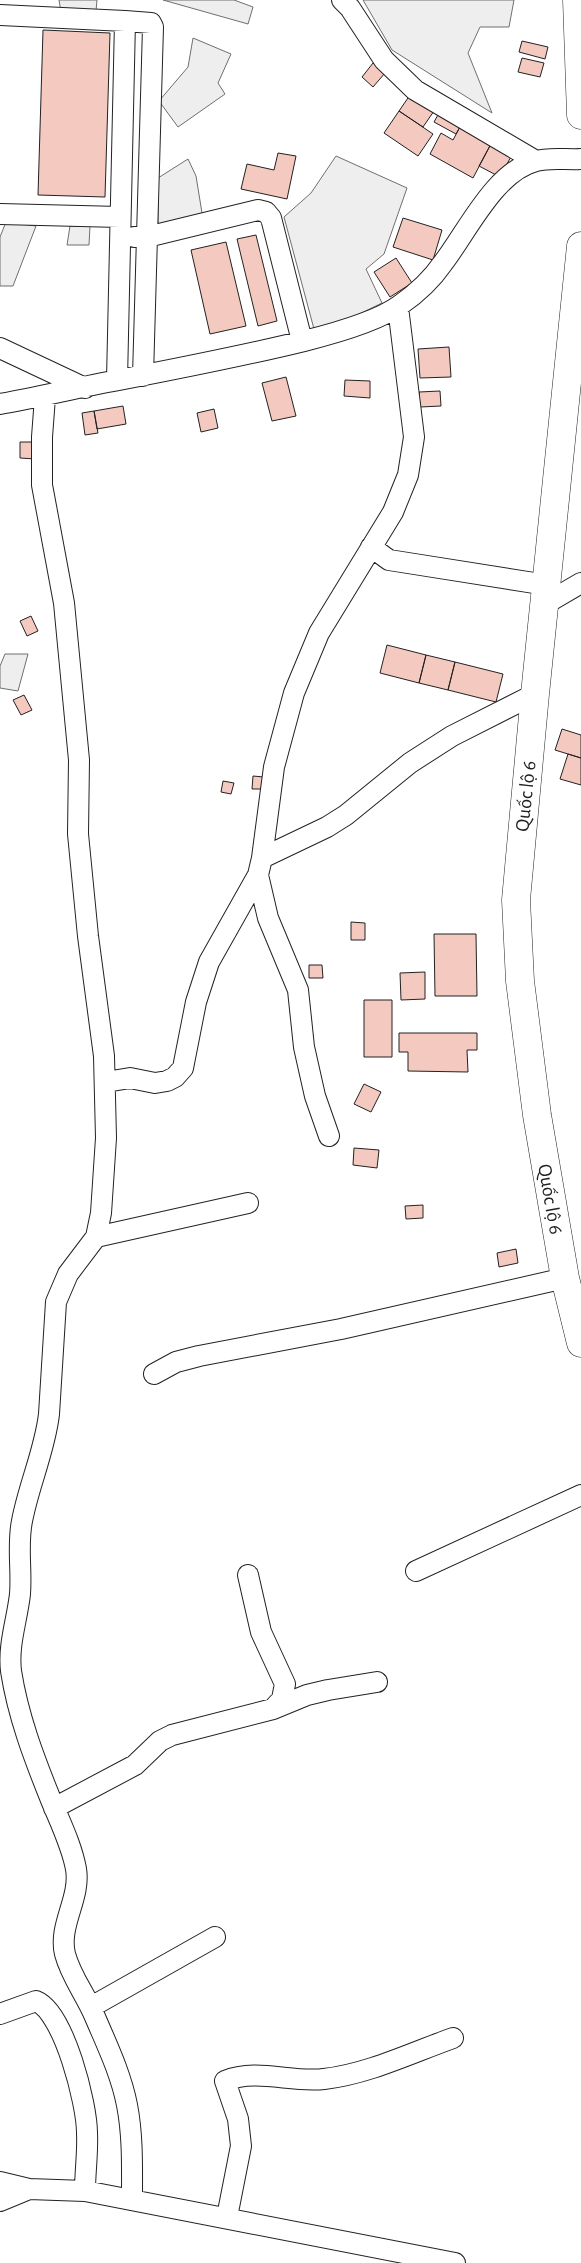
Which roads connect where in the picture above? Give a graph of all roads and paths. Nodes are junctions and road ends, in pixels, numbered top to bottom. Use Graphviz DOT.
graph roads {
  1 [pos="342,0"];
  2 [pos="577,0"];
  3 [pos="0,15"];
  4 [pos="125,21"];
  5 [pos="581,116"];
  6 [pos="581,159"];
  7 [pos="536,161"];
  8 [pos="0,214"];
  9 [pos="120,217"];
  10 [pos="147,237"];
  11 [pos="120,238"];
  12 [pos="581,246"];
  13 [pos="398,307"];
  14 [pos="302,341"];
  15 [pos="0,348"];
  16 [pos="143,376"];
  17 [pos="117,380"];
  18 [pos="85,388"];
  19 [pos="45,397"];
  20 [pos="0,404"];
  21 [pos="371,547"];
  22 [pos="581,583"];
  23 [pos="546,595"];
  24 [pos="534,694"];
  25 [pos="260,867"];
  26 [pos="106,1082"];
  27 [pos="329,1136"];
  28 [pos="248,1203"];
  29 [pos="96,1237"];
  30 [pos="565,1278"];
  31 [pos="581,1344"];
  32 [pos="154,1374"];
  33 [pos="581,1494"];
  34 [pos="416,1571"];
  35 [pos="248,1575"];
  36 [pos="377,1682"];
  37 [pos="273,1709"];
  38 [pos="54,1808"];
  39 [pos="215,1937"];
  40 [pos="91,2008"];
  41 [pos="0,2014"];
  42 [pos="453,2038"];
  43 [pos="0,2182"];
  44 [pos="29,2189"];
  45 [pos="85,2191"];
  46 [pos="132,2199"];
  47 [pos="0,2201"];
  48 [pos="227,2217"];
  49 [pos="426,2261"];
  50 [pos="455,2263"];
  1 -- 7 [label="street"];
  2 -- 5 [label="highway"];
  3 -- 4 [label="street"];
  4 -- 9 [label="street"];
  4 -- 10 [label="street"];
  6 -- 7 [label="street"];
  7 -- 13 [label="street"];
  8 -- 9 [label="street"];
  9 -- 11 [label="street"];
  10 -- 11 [label="street"];
  10 -- 14 [label="street"];
  10 -- 16 [label="street"];
  11 -- 17 [label="street"];
  12 -- 23 [label="highway, Quốc lộ 6"];
  13 -- 14 [label="street"];
  13 -- 21 [label="street"];
  14 -- 16 [label="street"];
  15 -- 18 [label="street"];
  16 -- 17 [label="street"];
  17 -- 18 [label="street"];
  18 -- 19 [label="street"];
  19 -- 20 [label="street"];
  19 -- 26 [label="street"];
  21 -- 23 [label="street"];
  21 -- 25 [label="street"];
  22 -- 23 [label="street"];
  23 -- 24 [label="highway, Quốc lộ 6"];
  24 -- 25 [label="street"];
  24 -- 30 [label="highway, Quốc lộ 6"];
  25 -- 26 [label="street"];
  25 -- 27 [label="street"];
  26 -- 29 [label="street"];
  28 -- 29 [label="street"];
  29 -- 38 [label="street"];
  30 -- 31 [label="highway, Quốc lộ 6"];
  30 -- 32 [label="street"];
  33 -- 34 [label="street"];
  35 -- 37 [label="street"];
  36 -- 37 [label="street"];
  37 -- 38 [label="street"];
  38 -- 40 [label="street"];
  39 -- 40 [label="street"];
  40 -- 46 [label="street"];
  41 -- 45 [label="street"];
  42 -- 48 [label="street"];
  43 -- 44 [label="street"];
  44 -- 45 [label="street"];
  44 -- 47 [label="street"];
  45 -- 46 [label="street"];
  46 -- 48 [label="street"];
  48 -- 49 [label="street"];
  49 -- 50 [label="street"];
}
